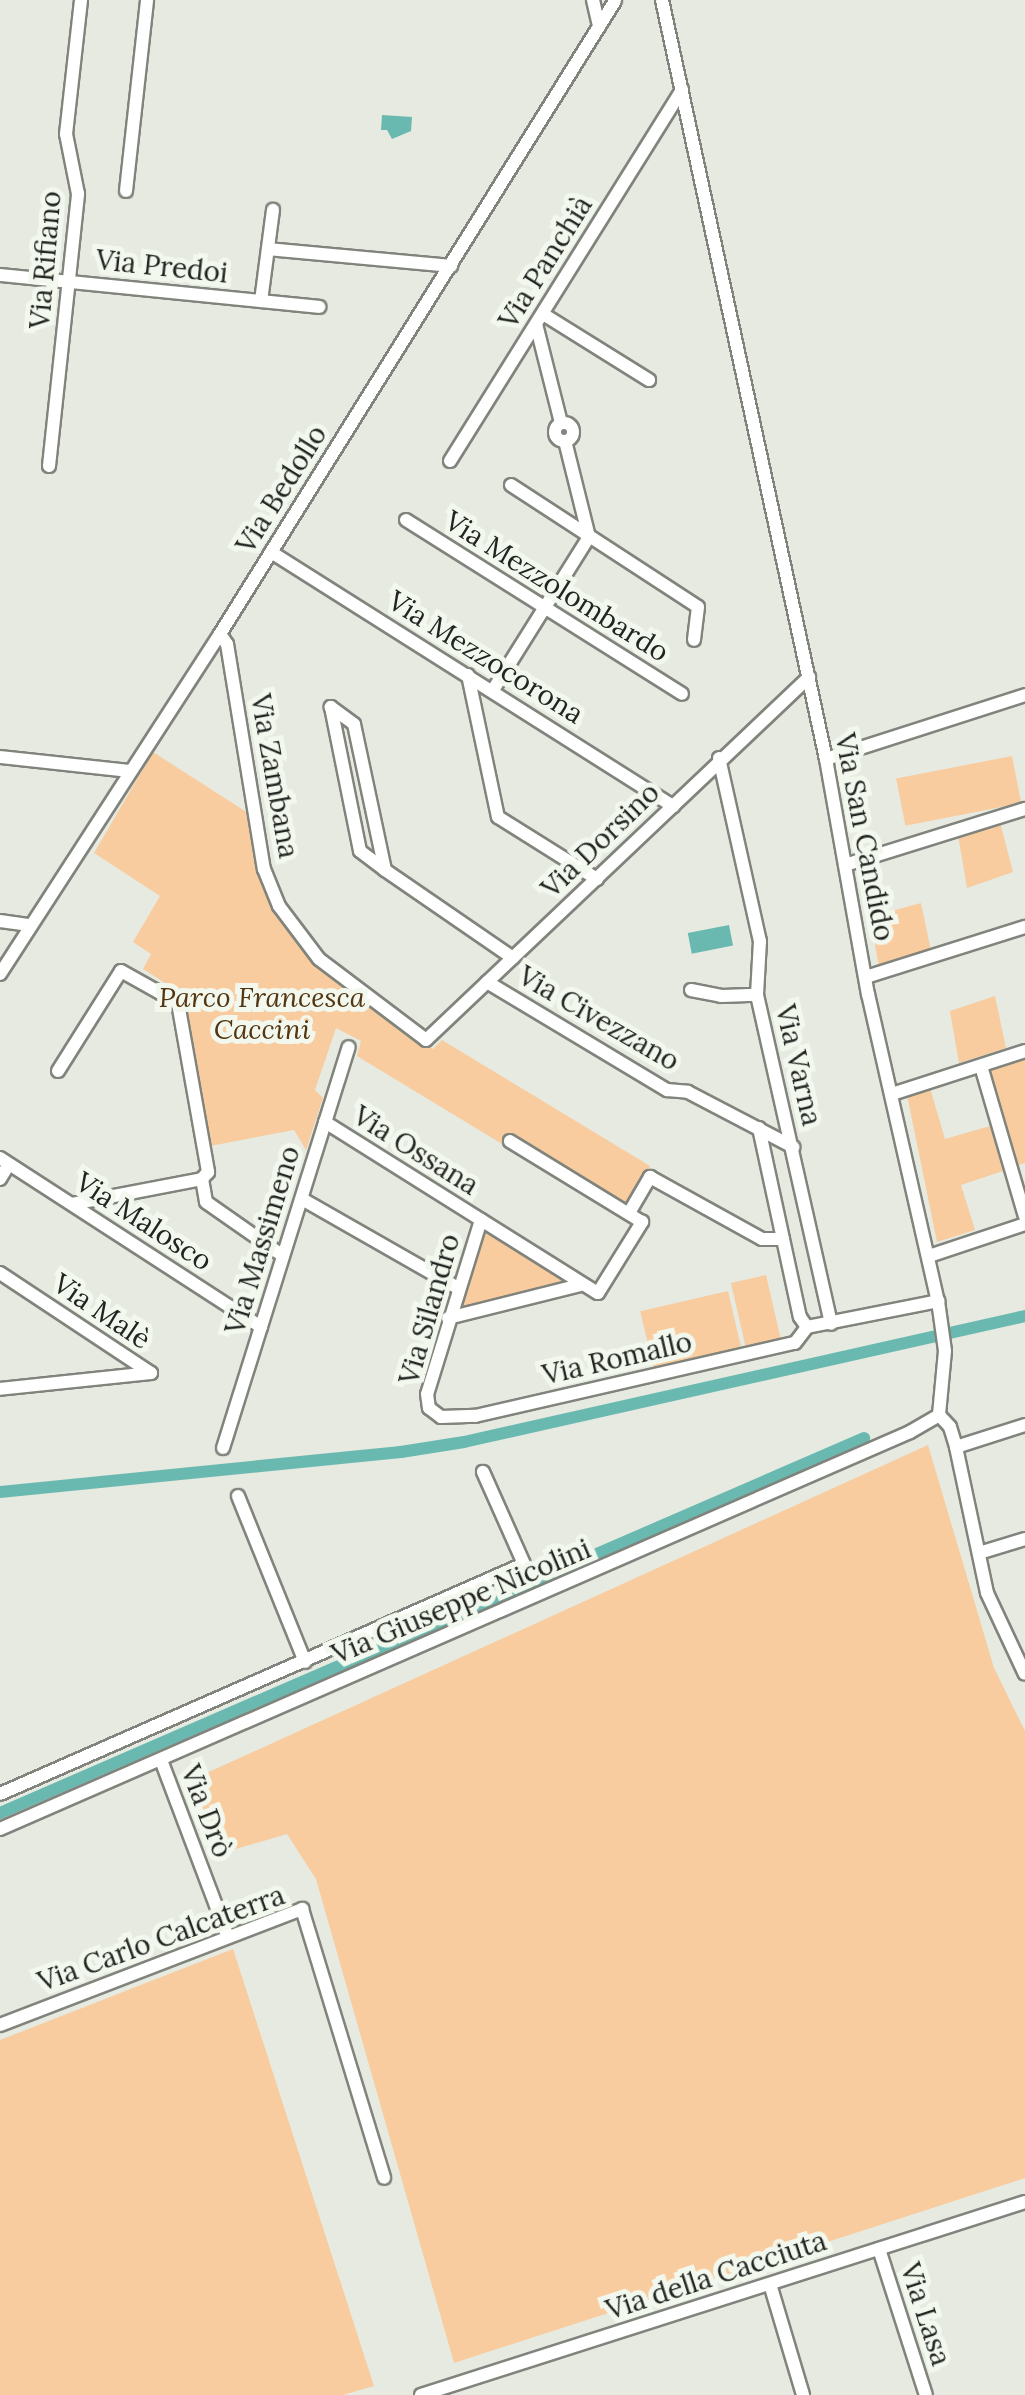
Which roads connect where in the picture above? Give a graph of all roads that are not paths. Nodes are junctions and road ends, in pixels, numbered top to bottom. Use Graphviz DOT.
graph roads {
  1 [pos="82,0"];
  2 [pos="147,0"];
  3 [pos="595,0"];
  4 [pos="662,0"];
  5 [pos="616,1"];
  6 [pos="599,28"];
  7 [pos="682,90"];
  8 [pos="126,191"];
  9 [pos="273,210"];
  10 [pos="268,249"];
  11 [pos="451,266"];
  12 [pos="0,275"];
  13 [pos="70,282"];
  14 [pos="261,301"];
  15 [pos="318,307"];
  16 [pos="540,319"];
  17 [pos="649,380"];
  18 [pos="450,460"];
  19 [pos="49,466"];
  20 [pos="511,485"];
  21 [pos="406,520"];
  22 [pos="589,537"];
  23 [pos="271,552"];
  24 [pos="546,608"];
  25 [pos="220,634"];
  26 [pos="694,640"];
  27 [pos="468,675"];
  28 [pos="809,677"];
  29 [pos="494,690"];
  30 [pos="682,694"];
  31 [pos="1025,694"];
  32 [pos="0,757"];
  33 [pos="719,758"];
  34 [pos="826,759"];
  35 [pos="128,771"];
  36 [pos="673,806"];
  37 [pos="1025,809"];
  38 [pos="845,865"];
  39 [pos="385,870"];
  40 [pos="597,879"];
  41 [pos="0,922"];
  42 [pos="30,924"];
  43 [pos="1025,927"];
  44 [pos="513,958"];
  45 [pos="0,974"];
  46 [pos="866,978"];
  47 [pos="487,982"];
  48 [pos="691,990"];
  49 [pos="757,996"];
  50 [pos="426,1040"];
  51 [pos="349,1047"];
  52 [pos="1025,1051"];
  53 [pos="982,1066"];
  54 [pos="58,1071"];
  55 [pos="892,1094"];
  56 [pos="325,1122"];
  57 [pos="758,1128"];
  58 [pos="510,1140"];
  59 [pos="793,1147"];
  60 [pos="5,1161"];
  61 [pos="0,1178"];
  62 [pos="202,1179"];
  63 [pos="302,1199"];
  64 [pos="72,1204"];
  65 [pos="630,1212"];
  66 [pos="1025,1216"];
  67 [pos="481,1220"];
  68 [pos="1025,1224"];
  69 [pos="783,1239"];
  70 [pos="283,1256"];
  71 [pos="929,1256"];
  72 [pos="0,1273"];
  73 [pos="580,1286"];
  74 [pos="458,1288"];
  75 [pos="938,1301"];
  76 [pos="448,1318"];
  77 [pos="831,1324"];
  78 [pos="261,1327"];
  79 [pos="807,1327"];
  80 [pos="0,1390"];
  81 [pos="432,1411"];
  82 [pos="939,1416"];
  83 [pos="1025,1425"];
  84 [pos="956,1447"];
  85 [pos="224,1448"];
  86 [pos="482,1472"];
  87 [pos="238,1496"];
  88 [pos="1025,1539"];
  89 [pos="979,1553"];
  90 [pos="305,1662"];
  91 [pos="1023,1665"];
  92 [pos="161,1760"];
  93 [pos="0,1794"];
  94 [pos="0,1829"];
  95 [pos="228,1937"];
  96 [pos="0,2025"];
  97 [pos="384,2178"];
  98 [pos="1025,2202"];
  99 [pos="879,2249"];
  100 [pos="770,2284"];
  101 [pos="445,2391"];
  102 [pos="421,2395"];
  103 [pos="803,2395"];
  104 [pos="926,2395"];
  1 -- 13 [label="street, Via Rifiano"];
  2 -- 8 [label="street"];
  3 -- 5 [label="street"];
  3 -- 6 [label="street"];
  4 -- 7 [label="street, Via San Candido"];
  5 -- 6 [label="street, Via Bedollo"];
  6 -- 11 [label="street, Via Bedollo"];
  7 -- 16 [label="street, Via Panchià"];
  7 -- 28 [label="street, Via San Candido"];
  9 -- 10 [label="street"];
  10 -- 11 [label="street"];
  10 -- 14 [label="street"];
  11 -- 23 [label="street, Via Bedollo"];
  12 -- 13 [label="street, Via Predoi"];
  13 -- 14 [label="street, Via Predoi"];
  13 -- 19 [label="street, Via Rifiano"];
  14 -- 15 [label="street, Via Predoi"];
  16 -- 17 [label="street"];
  16 -- 18 [label="street, Via Panchià"];
  16 -- 22 [label="street"];
  20 -- 22 [label="street"];
  21 -- 24 [label="street, Via Mezzolombardo"];
  22 -- 24 [label="street"];
  22 -- 26 [label="street"];
  23 -- 25 [label="street, Via Bedollo"];
  23 -- 27 [label="street, Via Mezzocorona"];
  24 -- 29 [label="street"];
  24 -- 30 [label="street, Via Mezzolombardo"];
  25 -- 35 [label="street, Via Bedollo"];
  25 -- 50 [label="street, Via Zambana"];
  27 -- 29 [label="street, Via Mezzocorona"];
  27 -- 40 [label="street"];
  28 -- 33 [label="street, Via Dorsino"];
  28 -- 34 [label="street, Via San Candido"];
  29 -- 36 [label="street, Via Mezzocorona"];
  31 -- 34 [label="street"];
  32 -- 35 [label="street"];
  33 -- 36 [label="street, Via Dorsino"];
  33 -- 49 [label="street, Via Varna"];
  34 -- 38 [label="street, Via San Candido"];
  35 -- 42 [label="street, Via Bedollo"];
  36 -- 40 [label="street, Via Dorsino"];
  37 -- 38 [label="street"];
  38 -- 46 [label="street, Via San Candido"];
  39 -- 39 [label="street"];
  39 -- 44 [label="street"];
  40 -- 44 [label="street, Via Dorsino"];
  41 -- 42 [label="street"];
  42 -- 45 [label="street, Via Bedollo"];
  43 -- 46 [label="street"];
  44 -- 47 [label="street, Via Dorsino"];
  46 -- 55 [label="street, Via San Candido"];
  47 -- 50 [label="street, Via Dorsino"];
  47 -- 57 [label="street, Via Civezzano"];
  48 -- 49 [label="street"];
  49 -- 59 [label="street, Via Varna"];
  51 -- 56 [label="street, Via Massimeno"];
  52 -- 53 [label="street"];
  53 -- 55 [label="street"];
  53 -- 66 [label="street"];
  54 -- 62 [label="street"];
  55 -- 71 [label="street, Via San Candido"];
  56 -- 63 [label="street, Via Massimeno"];
  56 -- 67 [label="street, Via Ossana"];
  57 -- 59 [label="street, Via Civezzano"];
  57 -- 69 [label="street"];
  58 -- 65 [label="street"];
  59 -- 77 [label="street, Via Varna"];
  60 -- 61 [label="street"];
  60 -- 64 [label="street, Via Malosco"];
  62 -- 64 [label="street"];
  62 -- 70 [label="street"];
  63 -- 70 [label="street, Via Massimeno"];
  63 -- 74 [label="street"];
  64 -- 78 [label="street, Via Malosco"];
  65 -- 69 [label="street"];
  65 -- 73 [label="street"];
  67 -- 73 [label="street, Via Ossana"];
  67 -- 74 [label="street, Via Silandro"];
  68 -- 71 [label="street"];
  69 -- 79 [label="street"];
  70 -- 78 [label="street, Via Massimeno"];
  71 -- 75 [label="street, Via San Candido"];
  72 -- 80 [label="street, Via Malè"];
  73 -- 76 [label="street"];
  74 -- 76 [label="street, Via Silandro"];
  75 -- 77 [label="street"];
  75 -- 82 [label="street, Via San Candido"];
  76 -- 81 [label="street, Via Silandro"];
  77 -- 79 [label="street"];
  78 -- 85 [label="street, Via Massimeno"];
  79 -- 81 [label="street, Via Romallo"];
  82 -- 84 [label="street"];
  82 -- 92 [label="street, Via Giuseppe Nicolini"];
  83 -- 84 [label="street"];
  84 -- 89 [label="street"];
  86 -- 90 [label="street"];
  87 -- 90 [label="street"];
  88 -- 89 [label="street"];
  89 -- 91 [label="street"];
  90 -- 93 [label="street"];
  92 -- 94 [label="street, Via Giuseppe Nicolini"];
  92 -- 95 [label="street, Via Drò"];
  95 -- 96 [label="street, Via Carlo Calcaterra"];
  95 -- 97 [label="street, Via Carlo Calcaterra"];
  98 -- 99 [label="street, Via della Cacciuta"];
  99 -- 100 [label="street, Via della Cacciuta"];
  99 -- 104 [label="street, Via Lasa"];
  100 -- 101 [label="street, Via della Cacciuta"];
  100 -- 103 [label="street"];
  101 -- 102 [label="street, Via della Cacciuta"];
}
